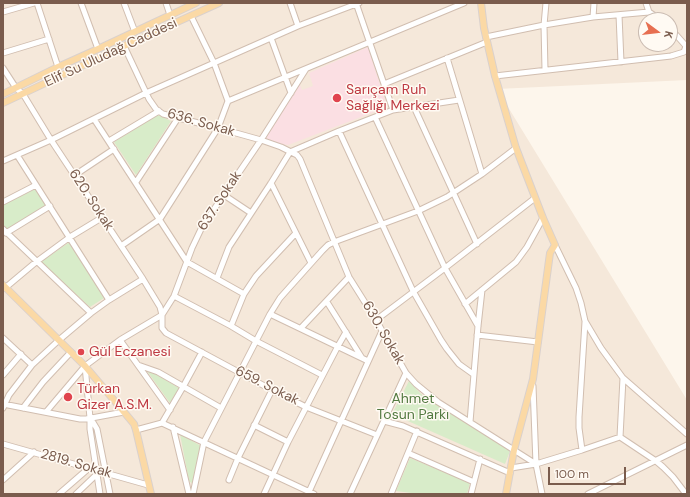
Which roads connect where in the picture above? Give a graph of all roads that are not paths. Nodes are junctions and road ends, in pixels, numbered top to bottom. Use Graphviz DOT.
graph roads {
  1 [pos="36,3"];
  2 [pos="81,3"];
  3 [pos="124,3"];
  4 [pos="166,3"];
  5 [pos="196,3"];
  6 [pos="219,3"];
  7 [pos="290,3"];
  8 [pos="357,3"];
  9 [pos="464,3"];
  10 [pos="481,3"];
  11 [pos="546,3"];
  12 [pos="594,3"];
  13 [pos="646,3"];
  14 [pos="3,5"];
  15 [pos="5,12"];
  16 [pos="649,12"];
  17 [pos="638,13"];
  18 [pos="170,15"];
  19 [pos="619,15"];
  20 [pos="191,16"];
  21 [pos="593,18"];
  22 [pos="544,25"];
  23 [pos="298,26"];
  24 [pos="135,32"];
  25 [pos="678,37"];
  26 [pos="270,38"];
  27 [pos="49,39"];
  28 [pos="487,40"];
  29 [pos="370,42"];
  30 [pos="124,46"];
  31 [pos="98,49"];
  32 [pos="3,53"];
  33 [pos="447,58"];
  34 [pos="621,62"];
  35 [pos="214,63"];
  36 [pos="58,67"];
  37 [pos="3,68"];
  38 [pos="306,68"];
  39 [pos="545,70"];
  40 [pos="495,76"];
  41 [pos="285,77"];
  42 [pos="384,84"];
  43 [pos="16,88"];
  44 [pos="291,92"];
  45 [pos="146,93"];
  46 [pos="3,94"];
  47 [pos="23,94"];
  48 [pos="459,100"];
  49 [pos="228,101"];
  50 [pos="3,103"];
  51 [pos="414,107"];
  52 [pos="393,110"];
  53 [pos="159,111"];
  54 [pos="375,117"];
  55 [pos="178,118"];
  56 [pos="94,119"];
  57 [pos="218,128"];
  58 [pos="339,131"];
  59 [pos="51,140"];
  60 [pos="261,140"];
  61 [pos="109,141"];
  62 [pos="516,148"];
  63 [pos="114,149"];
  64 [pos="290,152"];
  65 [pos="17,155"];
  66 [pos="3,161"];
  67 [pos="482,174"];
  68 [pos="75,176"];
  69 [pos="136,182"];
  70 [pos="271,183"];
  71 [pos="36,185"];
  72 [pos="454,194"];
  73 [pos="224,195"];
  74 [pos="535,198"];
  75 [pos="3,202"];
  76 [pos="50,206"];
  77 [pos="418,211"];
  78 [pos="252,213"];
  79 [pos="103,217"];
  80 [pos="543,218"];
  81 [pos="160,219"];
  82 [pos="382,224"];
  83 [pos="5,231"];
  84 [pos="296,233"];
  85 [pos="70,237"];
  86 [pos="334,242"];
  87 [pos="477,244"];
  88 [pos="555,245"];
  89 [pos="121,246"];
  90 [pos="36,262"];
  91 [pos="187,262"];
  92 [pos="311,263"];
  93 [pos="445,268"];
  94 [pos="349,277"];
  95 [pos="217,278"];
  96 [pos="143,279"];
  97 [pos="4,287"];
  98 [pos="482,290"];
  99 [pos="413,291"];
  100 [pos="244,294"];
  101 [pos="174,296"];
  102 [pos="109,300"];
  103 [pos="326,302"];
  104 [pos="465,304"];
  105 [pos="91,313"];
  106 [pos="270,314"];
  107 [pos="162,316"];
  108 [pos="376,320"];
  109 [pos="585,321"];
  110 [pos="231,326"];
  111 [pos="478,326"];
  112 [pos="302,328"];
  113 [pos="382,331"];
  114 [pos="346,332"];
  115 [pos="477,335"];
  116 [pos="3,338"];
  117 [pos="59,340"];
  118 [pos="120,340"];
  119 [pos="256,341"];
  120 [pos="538,342"];
  121 [pos="338,346"];
  122 [pos="71,352"];
  123 [pos="202,352"];
  124 [pos="20,354"];
  125 [pos="362,358"];
  126 [pos="368,361"];
  127 [pos="32,365"];
  128 [pos="138,365"];
  129 [pos="85,366"];
  130 [pos="240,373"];
  131 [pos="406,373"];
  132 [pos="474,374"];
  133 [pos="3,375"];
  134 [pos="322,375"];
  135 [pos="532,378"];
  136 [pos="623,378"];
  137 [pos="183,387"];
  138 [pos="272,390"];
  139 [pos="3,405"];
  140 [pos="306,407"];
  141 [pos="23,408"];
  142 [pos="222,408"];
  143 [pos="170,410"];
  144 [pos="46,412"];
  145 [pos="124,412"];
  146 [pos="90,418"];
  147 [pos="341,421"];
  148 [pos="384,421"];
  149 [pos="470,422"];
  150 [pos="162,423"];
  151 [pos="254,425"];
  152 [pos="173,427"];
  153 [pos="136,430"];
  154 [pos="417,432"];
  155 [pos="687,434"];
  156 [pos="377,435"];
  157 [pos="620,437"];
  158 [pos="204,442"];
  159 [pos="288,442"];
  160 [pos="3,444"];
  161 [pos="687,445"];
  162 [pos="514,450"];
  163 [pos="582,450"];
  164 [pos="34,452"];
  165 [pos="408,454"];
  166 [pos="238,458"];
  167 [pos="480,459"];
  168 [pos="656,461"];
  169 [pos="536,464"];
  170 [pos="89,468"];
  171 [pos="510,470"];
  172 [pos="96,472"];
  173 [pos="106,473"];
  174 [pos="273,475"];
  175 [pos="3,480"];
  176 [pos="229,480"];
  177 [pos="474,482"];
  178 [pos="148,485"];
  179 [pos="310,493"];
  180 [pos="59,494"];
  181 [pos="76,494"];
  182 [pos="100,494"];
  183 [pos="110,494"];
  184 [pos="152,494"];
  185 [pos="189,494"];
  186 [pos="193,494"];
  187 [pos="264,494"];
  188 [pos="350,494"];
  189 [pos="391,494"];
  190 [pos="471,494"];
  191 [pos="506,494"];
  192 [pos="542,494"];
  193 [pos="590,494"];
  194 [pos="686,494"];
  1 -- 15 [label="street"];
  1 -- 27 [label="street"];
  2 -- 31 [label="street"];
  3 -- 24 [label="street"];
  4 -- 18 [label="street"];
  5 -- 18 [label="main road, Elif Su Uludağ Caddesi"];
  6 -- 20 [label="main road, Elif Su Uludağ Caddesi"];
  7 -- 23 [label="street"];
  8 -- 23 [label="street"];
  8 -- 29 [label="street"];
  9 -- 29 [label="street"];
  10 -- 28 [label="main road"];
  11 -- 22 [label="street"];
  12 -- 21 [label="street"];
  13 -- 16 [label="street"];
  14 -- 15 [label="street"];
  17 -- 19 [label="street"];
  18 -- 24 [label="main road, Elif Su Uludağ Caddesi"];
  19 -- 21 [label="street"];
  19 -- 34 [label="street"];
  20 -- 30 [label="main road, Elif Su Uludağ Caddesi"];
  20 -- 35 [label="street"];
  21 -- 22 [label="street"];
  22 -- 28 [label="street"];
  22 -- 39 [label="street"];
  23 -- 26 [label="street"];
  24 -- 31 [label="main road, Elif Su Uludağ Caddesi"];
  25 -- 34 [label="street"];
  26 -- 35 [label="street"];
  26 -- 41 [label="street"];
  27 -- 32 [label="street"];
  27 -- 36 [label="street"];
  28 -- 33 [label="street"];
  28 -- 40 [label="main road"];
  29 -- 38 [label="street"];
  29 -- 42 [label="street"];
  30 -- 45 [label="street, 636. Sokak"];
  30 -- 47 [label="main road, Elif Su Uludağ Caddesi"];
  31 -- 36 [label="main road, Elif Su Uludağ Caddesi"];
  33 -- 42 [label="street"];
  33 -- 48 [label="street"];
  34 -- 39 [label="street"];
  35 -- 45 [label="street"];
  35 -- 49 [label="street"];
  36 -- 43 [label="main road, Elif Su Uludağ Caddesi"];
  37 -- 43 [label="street, 620. Sokak"];
  38 -- 41 [label="street"];
  38 -- 44 [label="street, 637. Sokak"];
  39 -- 40 [label="street"];
  40 -- 62 [label="main road"];
  41 -- 44 [label="street"];
  41 -- 49 [label="street"];
  42 -- 52 [label="street"];
  43 -- 46 [label="main road, Elif Su Uludağ Caddesi"];
  43 -- 47 [label="street, 620. Sokak"];
  44 -- 60 [label="street, 637. Sokak"];
  45 -- 53 [label="street, 636. Sokak"];
  45 -- 56 [label="street"];
  47 -- 50 [label="main road, Elif Su Uludağ Caddesi"];
  47 -- 59 [label="street, 620. Sokak"];
  48 -- 51 [label="street"];
  48 -- 67 [label="street"];
  49 -- 57 [label="street"];
  51 -- 52 [label="street"];
  51 -- 72 [label="street"];
  52 -- 54 [label="street"];
  53 -- 55 [label="street, 636. Sokak"];
  53 -- 61 [label="street"];
  54 -- 58 [label="street"];
  54 -- 77 [label="street"];
  55 -- 57 [label="street, 636. Sokak"];
  55 -- 69 [label="street"];
  56 -- 59 [label="street"];
  56 -- 61 [label="street"];
  57 -- 60 [label="street, 636. Sokak"];
  57 -- 81 [label="street"];
  58 -- 64 [label="street"];
  58 -- 82 [label="street"];
  59 -- 65 [label="street"];
  59 -- 68 [label="street, 620. Sokak"];
  60 -- 64 [label="street, 636. Sokak"];
  60 -- 73 [label="street, 637. Sokak"];
  61 -- 63 [label="street"];
  62 -- 67 [label="street"];
  62 -- 74 [label="main road"];
  63 -- 68 [label="street"];
  63 -- 69 [label="street"];
  64 -- 70 [label="street"];
  64 -- 86 [label="street, 630. Sokak"];
  65 -- 66 [label="street"];
  65 -- 71 [label="street"];
  67 -- 72 [label="street"];
  68 -- 79 [label="street, 620. Sokak"];
  69 -- 81 [label="street"];
  70 -- 78 [label="street"];
  70 -- 84 [label="street"];
  71 -- 75 [label="street"];
  71 -- 76 [label="street"];
  72 -- 77 [label="street"];
  72 -- 87 [label="street"];
  73 -- 78 [label="street"];
  73 -- 91 [label="street, 637. Sokak"];
  74 -- 80 [label="main road"];
  74 -- 87 [label="street"];
  76 -- 83 [label="street"];
  76 -- 85 [label="street"];
  77 -- 82 [label="street"];
  77 -- 93 [label="street"];
  78 -- 95 [label="street"];
  79 -- 85 [label="street"];
  79 -- 89 [label="street, 620. Sokak"];
  80 -- 88 [label="main road"];
  80 -- 98 [label="street"];
  81 -- 89 [label="street"];
  81 -- 91 [label="street"];
  82 -- 86 [label="street"];
  82 -- 99 [label="street"];
  83 -- 90 [label="street"];
  84 -- 92 [label="street"];
  84 -- 100 [label="street"];
  85 -- 90 [label="street"];
  85 -- 102 [label="street"];
  86 -- 92 [label="street"];
  86 -- 94 [label="street, 630. Sokak"];
  87 -- 93 [label="street"];
  88 -- 109 [label="street"];
  88 -- 120 [label="main road"];
  89 -- 96 [label="street, 620. Sokak"];
  90 -- 97 [label="street"];
  90 -- 105 [label="street"];
  91 -- 95 [label="street"];
  91 -- 101 [label="street, 637. Sokak"];
  92 -- 106 [label="street"];
  93 -- 99 [label="street"];
  93 -- 104 [label="street"];
  94 -- 103 [label="street"];
  94 -- 108 [label="street, 630. Sokak"];
  95 -- 100 [label="street"];
  96 -- 102 [label="street"];
  96 -- 107 [label="street, 620. Sokak"];
  97 -- 117 [label="main road"];
  98 -- 104 [label="street"];
  98 -- 111 [label="street"];
  99 -- 108 [label="street"];
  99 -- 132 [label="street"];
  100 -- 110 [label="street"];
  101 -- 107 [label="street, 637. Sokak"];
  101 -- 110 [label="street"];
  102 -- 105 [label="street"];
  103 -- 112 [label="street"];
  103 -- 114 [label="street"];
  104 -- 111 [label="street"];
  105 -- 117 [label="street"];
  106 -- 112 [label="street"];
  106 -- 119 [label="street"];
  107 -- 118 [label="street"];
  107 -- 123 [label="street, 659. Sokak"];
  108 -- 113 [label="street, 630. Sokak"];
  109 -- 136 [label="street"];
  109 -- 163 [label="street"];
  110 -- 119 [label="street"];
  111 -- 115 [label="street"];
  112 -- 121 [label="street"];
  113 -- 126 [label="street"];
  113 -- 131 [label="street, 630. Sokak"];
  114 -- 121 [label="street"];
  114 -- 125 [label="street"];
  115 -- 120 [label="street"];
  115 -- 132 [label="street"];
  116 -- 124 [label="street"];
  117 -- 122 [label="main road"];
  117 -- 127 [label="street"];
  118 -- 128 [label="street"];
  118 -- 129 [label="street"];
  119 -- 130 [label="street"];
  119 -- 134 [label="street"];
  120 -- 135 [label="main road"];
  121 -- 125 [label="street"];
  121 -- 134 [label="street"];
  122 -- 129 [label="main road"];
  122 -- 141 [label="street"];
  123 -- 130 [label="street, 659. Sokak"];
  123 -- 137 [label="street"];
  124 -- 127 [label="street"];
  124 -- 133 [label="street"];
  125 -- 126 [label="street"];
  126 -- 147 [label="street"];
  127 -- 139 [label="street"];
  128 -- 137 [label="street"];
  128 -- 143 [label="street"];
  129 -- 144 [label="street"];
  129 -- 145 [label="main road"];
  129 -- 146 [label="street"];
  130 -- 138 [label="street, 659. Sokak"];
  130 -- 142 [label="street"];
  131 -- 148 [label="street"];
  131 -- 149 [label="street, 630. Sokak"];
  132 -- 149 [label="street"];
  134 -- 140 [label="street"];
  135 -- 162 [label="main road"];
  135 -- 169 [label="street"];
  136 -- 155 [label="street"];
  136 -- 157 [label="street"];
  137 -- 142 [label="street"];
  137 -- 143 [label="street"];
  138 -- 140 [label="street, 659. Sokak"];
  138 -- 151 [label="street"];
  139 -- 141 [label="street"];
  140 -- 147 [label="street, 659. Sokak"];
  140 -- 159 [label="street"];
  141 -- 144 [label="street"];
  142 -- 158 [label="street"];
  143 -- 150 [label="street"];
  144 -- 146 [label="street"];
  145 -- 146 [label="street"];
  145 -- 153 [label="main road"];
  146 -- 172 [label="street"];
  146 -- 173 [label="street"];
  147 -- 156 [label="street, 659. Sokak"];
  147 -- 179 [label="street"];
  148 -- 154 [label="street"];
  148 -- 156 [label="street"];
  149 -- 162 [label="street, 630. Sokak"];
  150 -- 152 [label="street"];
  150 -- 153 [label="street"];
  151 -- 159 [label="street"];
  151 -- 166 [label="street"];
  152 -- 158 [label="street"];
  152 -- 185 [label="street"];
  153 -- 178 [label="main road"];
  154 -- 165 [label="street"];
  154 -- 167 [label="street"];
  156 -- 188 [label="street"];
  157 -- 163 [label="street"];
  157 -- 168 [label="street"];
  158 -- 166 [label="street"];
  158 -- 186 [label="street"];
  159 -- 174 [label="street"];
  160 -- 164 [label="street, 2819. Sokak"];
  161 -- 168 [label="street"];
  162 -- 169 [label="street, 630. Sokak"];
  162 -- 171 [label="main road"];
  163 -- 169 [label="street"];
  164 -- 170 [label="street, 2819. Sokak"];
  164 -- 175 [label="street"];
  165 -- 177 [label="street"];
  165 -- 189 [label="street"];
  166 -- 174 [label="street"];
  166 -- 176 [label="street"];
  167 -- 171 [label="street"];
  167 -- 177 [label="street"];
  168 -- 193 [label="street"];
  168 -- 194 [label="street"];
  169 -- 171 [label="street"];
  169 -- 192 [label="street"];
  170 -- 172 [label="street, 2819. Sokak"];
  170 -- 180 [label="street"];
  171 -- 191 [label="main road"];
  172 -- 173 [label="street, 2819. Sokak"];
  172 -- 181 [label="street"];
  172 -- 182 [label="street"];
  173 -- 178 [label="street, 2819. Sokak"];
  173 -- 183 [label="street"];
  174 -- 179 [label="street"];
  174 -- 187 [label="street"];
  177 -- 190 [label="street"];
  178 -- 184 [label="main road"];
}
